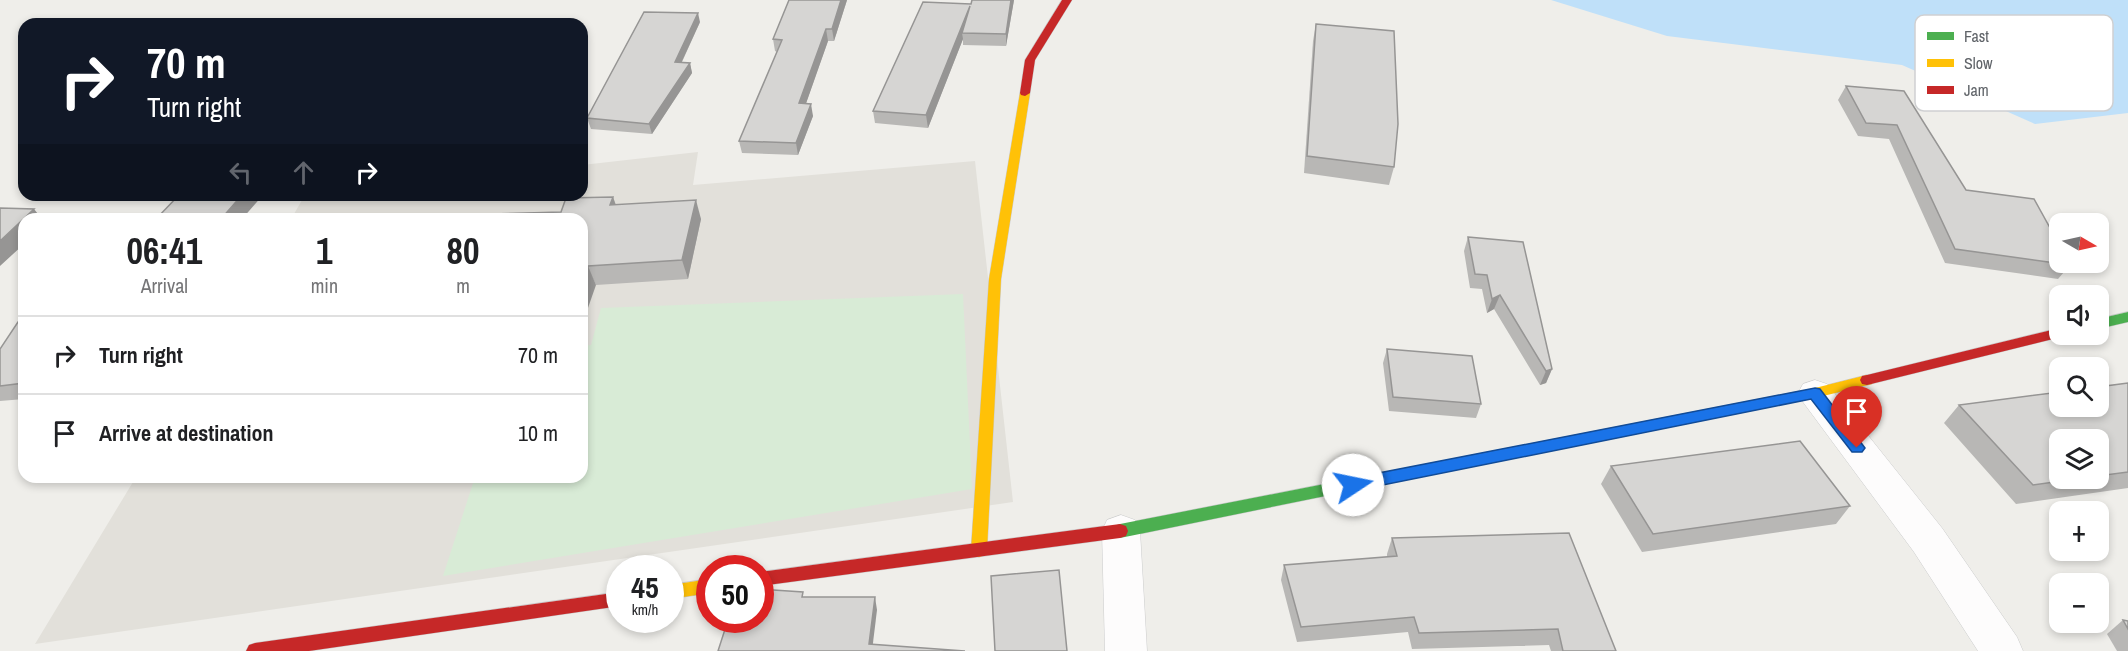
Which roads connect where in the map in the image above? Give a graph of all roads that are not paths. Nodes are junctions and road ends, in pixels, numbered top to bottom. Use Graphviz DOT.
graph roads {
  1 [pos="1067,0"];
  2 [pos="2128,316"];
  3 [pos="2109,321"];
  4 [pos="2049,336"];
  5 [pos="1815,393"];
  6 [pos="1121,531"];
  7 [pos="979,550"];
  8 [pos="774,577"];
  9 [pos="606,601"];
  10 [pos="255,651"];
  11 [pos="1126,651"];
  12 [pos="2002,651"];
  1 -- 7 [label="main road"];
  2 -- 3 [label="main road"];
  4 -- 5 [label="main road"];
  5 -- 6 [label="main road"];
  5 -- 12 [label="street"];
  6 -- 7 [label="main road"];
  6 -- 11 [label="street"];
  7 -- 8 [label="main road"];
  9 -- 10 [label="main road"];
}
